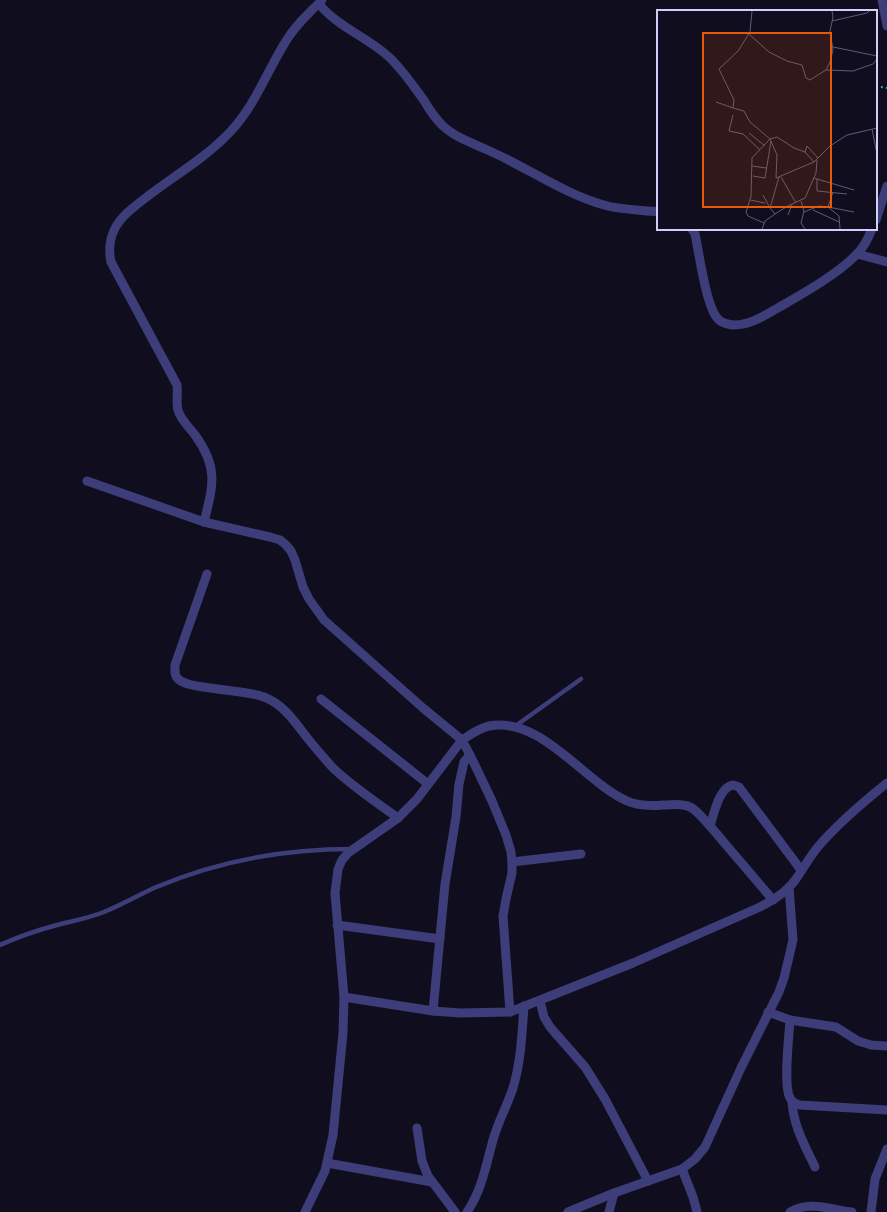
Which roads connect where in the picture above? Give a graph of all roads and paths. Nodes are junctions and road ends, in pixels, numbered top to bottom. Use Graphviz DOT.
graph roads {
  1 [pos="882,0"];
  2 [pos="321,2"];
  3 [pos="887,26"];
  4 [pos="877,86"];
  5 [pos="887,88"];
  6 [pos="887,186"];
  7 [pos="657,212"];
  8 [pos="877,217"];
  9 [pos="693,230"];
  10 [pos="872,230"];
  11 [pos="857,254"];
  12 [pos="887,262"];
  13 [pos="87,481"];
  14 [pos="204,522"];
  15 [pos="207,574"];
  16 [pos="581,679"];
  17 [pos="321,699"];
  18 [pos="514,727"];
  19 [pos="462,740"];
  20 [pos="470,755"];
  21 [pos="887,783"];
  22 [pos="428,784"];
  23 [pos="398,818"];
  24 [pos="710,826"];
  25 [pos="355,849"];
  26 [pos="581,854"];
  27 [pos="512,862"];
  28 [pos="801,870"];
  29 [pos="790,887"];
  30 [pos="773,900"];
  31 [pos="337,925"];
  32 [pos="440,939"];
  33 [pos="0,945"];
  34 [pos="344,997"];
  35 [pos="540,1001"];
  36 [pos="524,1006"];
  37 [pos="433,1011"];
  38 [pos="510,1012"];
  39 [pos="768,1012"];
  40 [pos="790,1020"];
  41 [pos="887,1046"];
  42 [pos="792,1101"];
  43 [pos="887,1110"];
  44 [pos="418,1128"];
  45 [pos="887,1148"];
  46 [pos="327,1163"];
  47 [pos="815,1167"];
  48 [pos="682,1169"];
  49 [pos="648,1181"];
  50 [pos="432,1182"];
  51 [pos="614,1193"];
  52 [pos="305,1212"];
  53 [pos="455,1212"];
  54 [pos="467,1212"];
  55 [pos="568,1212"];
  56 [pos="608,1212"];
  57 [pos="697,1212"];
  58 [pos="790,1212"];
  59 [pos="852,1212"];
  60 [pos="871,1212"];
  1 -- 3 [label="street"];
  2 -- 7 [label="street"];
  2 -- 14 [label="street"];
  4 -- 5 [label="path"];
  6 -- 8 [label="street"];
  9 -- 11 [label="street"];
  10 -- 11 [label="street"];
  11 -- 12 [label="street"];
  13 -- 14 [label="street"];
  14 -- 19 [label="street"];
  15 -- 23 [label="street"];
  16 -- 18 [label="lane"];
  17 -- 22 [label="street"];
  18 -- 19 [label="street"];
  18 -- 24 [label="street"];
  19 -- 20 [label="street"];
  19 -- 22 [label="street"];
  20 -- 27 [label="street"];
  20 -- 32 [label="street"];
  21 -- 28 [label="street"];
  22 -- 23 [label="street"];
  23 -- 25 [label="street"];
  24 -- 28 [label="street"];
  24 -- 30 [label="street"];
  25 -- 31 [label="street"];
  25 -- 33 [label="lane"];
  26 -- 27 [label="street"];
  27 -- 38 [label="street"];
  28 -- 29 [label="street"];
  29 -- 30 [label="street"];
  29 -- 39 [label="street"];
  30 -- 35 [label="street"];
  31 -- 32 [label="street"];
  31 -- 34 [label="street"];
  32 -- 37 [label="street"];
  34 -- 37 [label="street"];
  34 -- 46 [label="street"];
  35 -- 36 [label="street"];
  35 -- 49 [label="street"];
  36 -- 38 [label="street"];
  36 -- 54 [label="street"];
  37 -- 38 [label="street"];
  39 -- 40 [label="street"];
  39 -- 48 [label="street"];
  40 -- 41 [label="street"];
  40 -- 42 [label="street"];
  42 -- 43 [label="street"];
  42 -- 47 [label="street"];
  44 -- 50 [label="street"];
  45 -- 60 [label="street"];
  46 -- 50 [label="street"];
  46 -- 52 [label="street"];
  48 -- 49 [label="street"];
  48 -- 57 [label="street"];
  49 -- 51 [label="street"];
  50 -- 53 [label="street"];
  51 -- 55 [label="street"];
  51 -- 56 [label="street"];
  58 -- 59 [label="street"];
}
